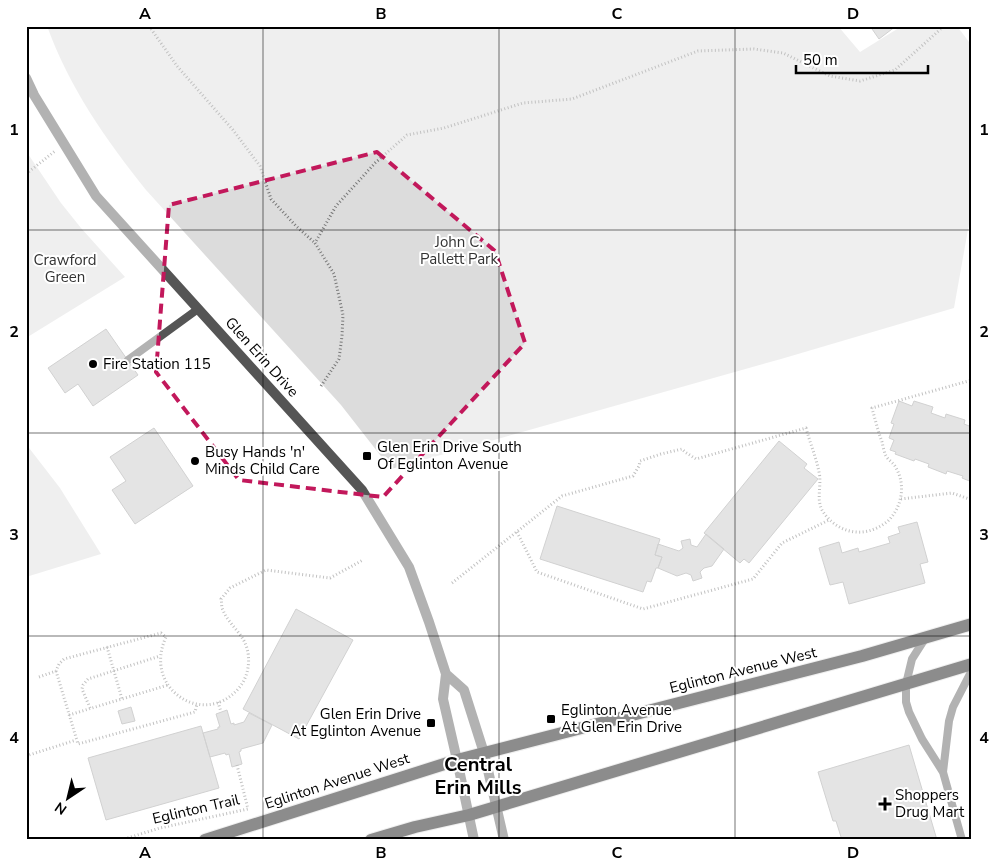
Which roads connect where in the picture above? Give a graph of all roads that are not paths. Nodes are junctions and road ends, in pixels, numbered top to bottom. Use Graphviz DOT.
graph roads {
  1 [pos="26,78"];
  2 [pos="198,309"];
  3 [pos="128,360"];
  4 [pos="972,624"];
  5 [pos="926,638"];
  6 [pos="972,664"];
  7 [pos="972,670"];
  8 [pos="446,674"];
  9 [pos="906,684"];
  10 [pos="484,753"];
  11 [pos="458,760"];
  12 [pos="943,772"];
  13 [pos="496,806"];
  14 [pos="469,814"];
  15 [pos="205,840"];
  16 [pos="372,840"];
  17 [pos="474,840"];
  18 [pos="504,840"];
  19 [pos="962,840"];
  1 -- 2 [label="street, Glen Erin Drive"];
  2 -- 3 [label="lane"];
  2 -- 8 [label="street, Glen Erin Drive"];
  4 -- 5 [label="main road, Eglinton Avenue West"];
  5 -- 9 [label="lane"];
  5 -- 10 [label="main road, Eglinton Avenue West"];
  6 -- 9 [label="main road"];
  7 -- 12 [label="lane"];
  8 -- 10 [label="street, Glen Erin Drive"];
  8 -- 11 [label="street, Glen Erin Drive"];
  9 -- 12 [label="lane"];
  9 -- 13 [label="main road"];
  10 -- 11 [label="main road, Eglinton Avenue West"];
  10 -- 13 [label="street, Glen Erin Drive"];
  11 -- 14 [label="street, Glen Erin Drive"];
  11 -- 15 [label="main road, Eglinton Avenue West"];
  12 -- 19 [label="lane"];
  13 -- 14 [label="main road"];
  13 -- 18 [label="street, Glen Erin Drive"];
  14 -- 16 [label="main road"];
  14 -- 17 [label="street, Glen Erin Drive"];
}
